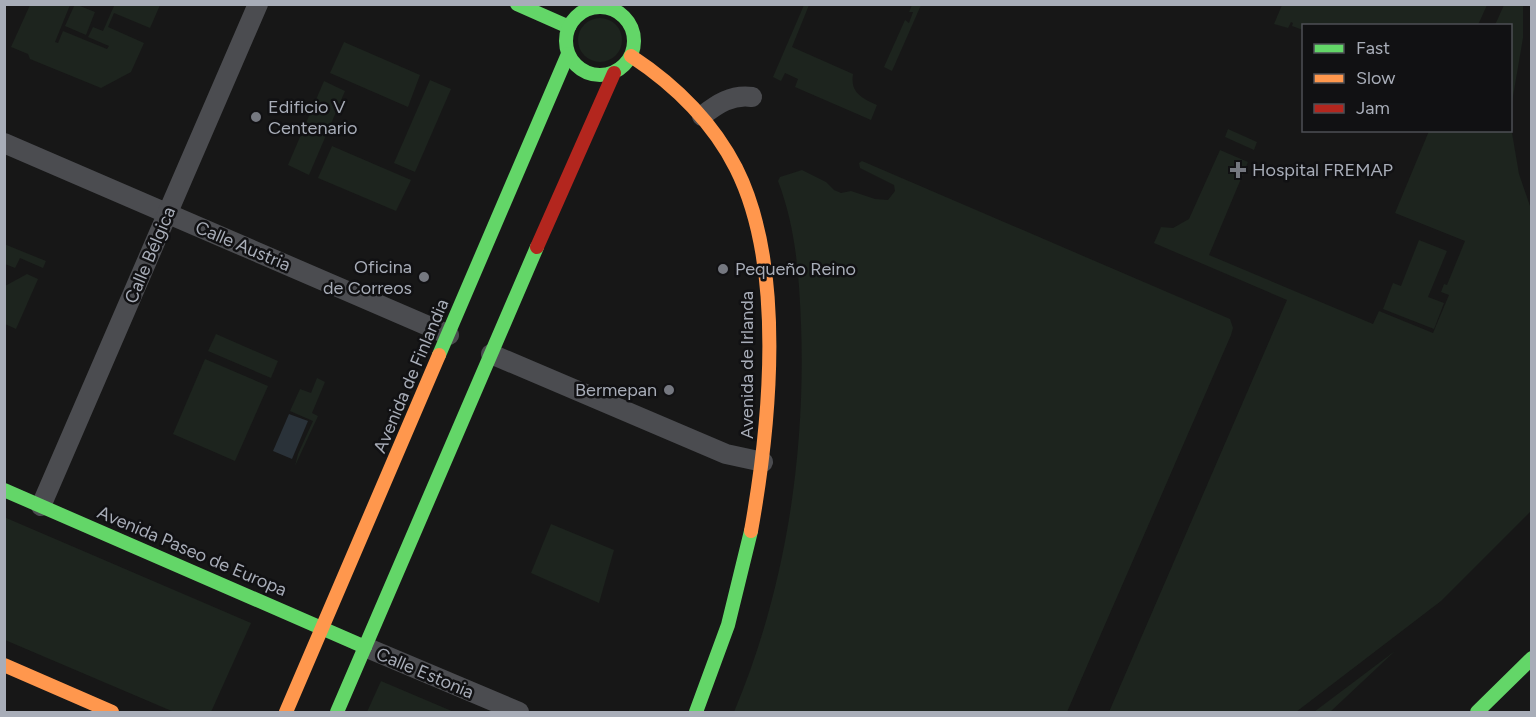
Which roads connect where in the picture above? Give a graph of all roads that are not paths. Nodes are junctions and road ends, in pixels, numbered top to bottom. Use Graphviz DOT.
graph roads {
  1 [pos="258,4"];
  2 [pos="517,4"];
  3 [pos="590,7"];
  4 [pos="640,9"];
  5 [pos="569,27"];
  6 [pos="633,31"];
  7 [pos="568,54"];
  8 [pos="632,56"];
  9 [pos="614,73"];
  10 [pos="752,97"];
  11 [pos="702,116"];
  12 [pos="4,143"];
  13 [pos="168,213"];
  14 [pos="449,335"];
  15 [pos="491,354"];
  16 [pos="763,462"];
  17 [pos="4,490"];
  18 [pos="41,506"];
  19 [pos="323,627"];
  20 [pos="365,647"];
  21 [pos="1532,658"];
  22 [pos="4,665"];
  23 [pos="112,712"];
  24 [pos="286,712"];
  25 [pos="337,712"];
  26 [pos="519,712"];
  27 [pos="696,712"];
  28 [pos="1478,712"];
  1 -- 13 [label="street, Calle Bélgica"];
  2 -- 5 [label="main road"];
  3 -- 5 [label="main road"];
  3 -- 6 [label="main road"];
  4 -- 6 [label="main road"];
  5 -- 7 [label="main road"];
  6 -- 8 [label="main road"];
  7 -- 9 [label="main road"];
  7 -- 14 [label="main road, Avenida de Finlandia"];
  8 -- 9 [label="main road"];
  8 -- 11 [label="main road, Avenida de Irlanda"];
  9 -- 15 [label="main road"];
  10 -- 11 [label="street"];
  11 -- 16 [label="main road, Avenida de Irlanda"];
  12 -- 13 [label="street, Calle Austria"];
  13 -- 14 [label="street, Calle Austria"];
  13 -- 18 [label="street, Calle Bélgica"];
  14 -- 19 [label="main road, Avenida de Finlandia"];
  15 -- 16 [label="street"];
  15 -- 20 [label="main road"];
  16 -- 27 [label="main road, Avenida de Irlanda"];
  17 -- 18 [label="main road, Avenida Paseo de Europa"];
  18 -- 19 [label="main road, Avenida Paseo de Europa"];
  19 -- 20 [label="main road, Avenida Paseo de Europa"];
  19 -- 24 [label="main road, Avenida de Finlandia"];
  20 -- 25 [label="main road"];
  20 -- 26 [label="street, Calle Estonia"];
  21 -- 28 [label="main road"];
  22 -- 23 [label="main road"];
}
